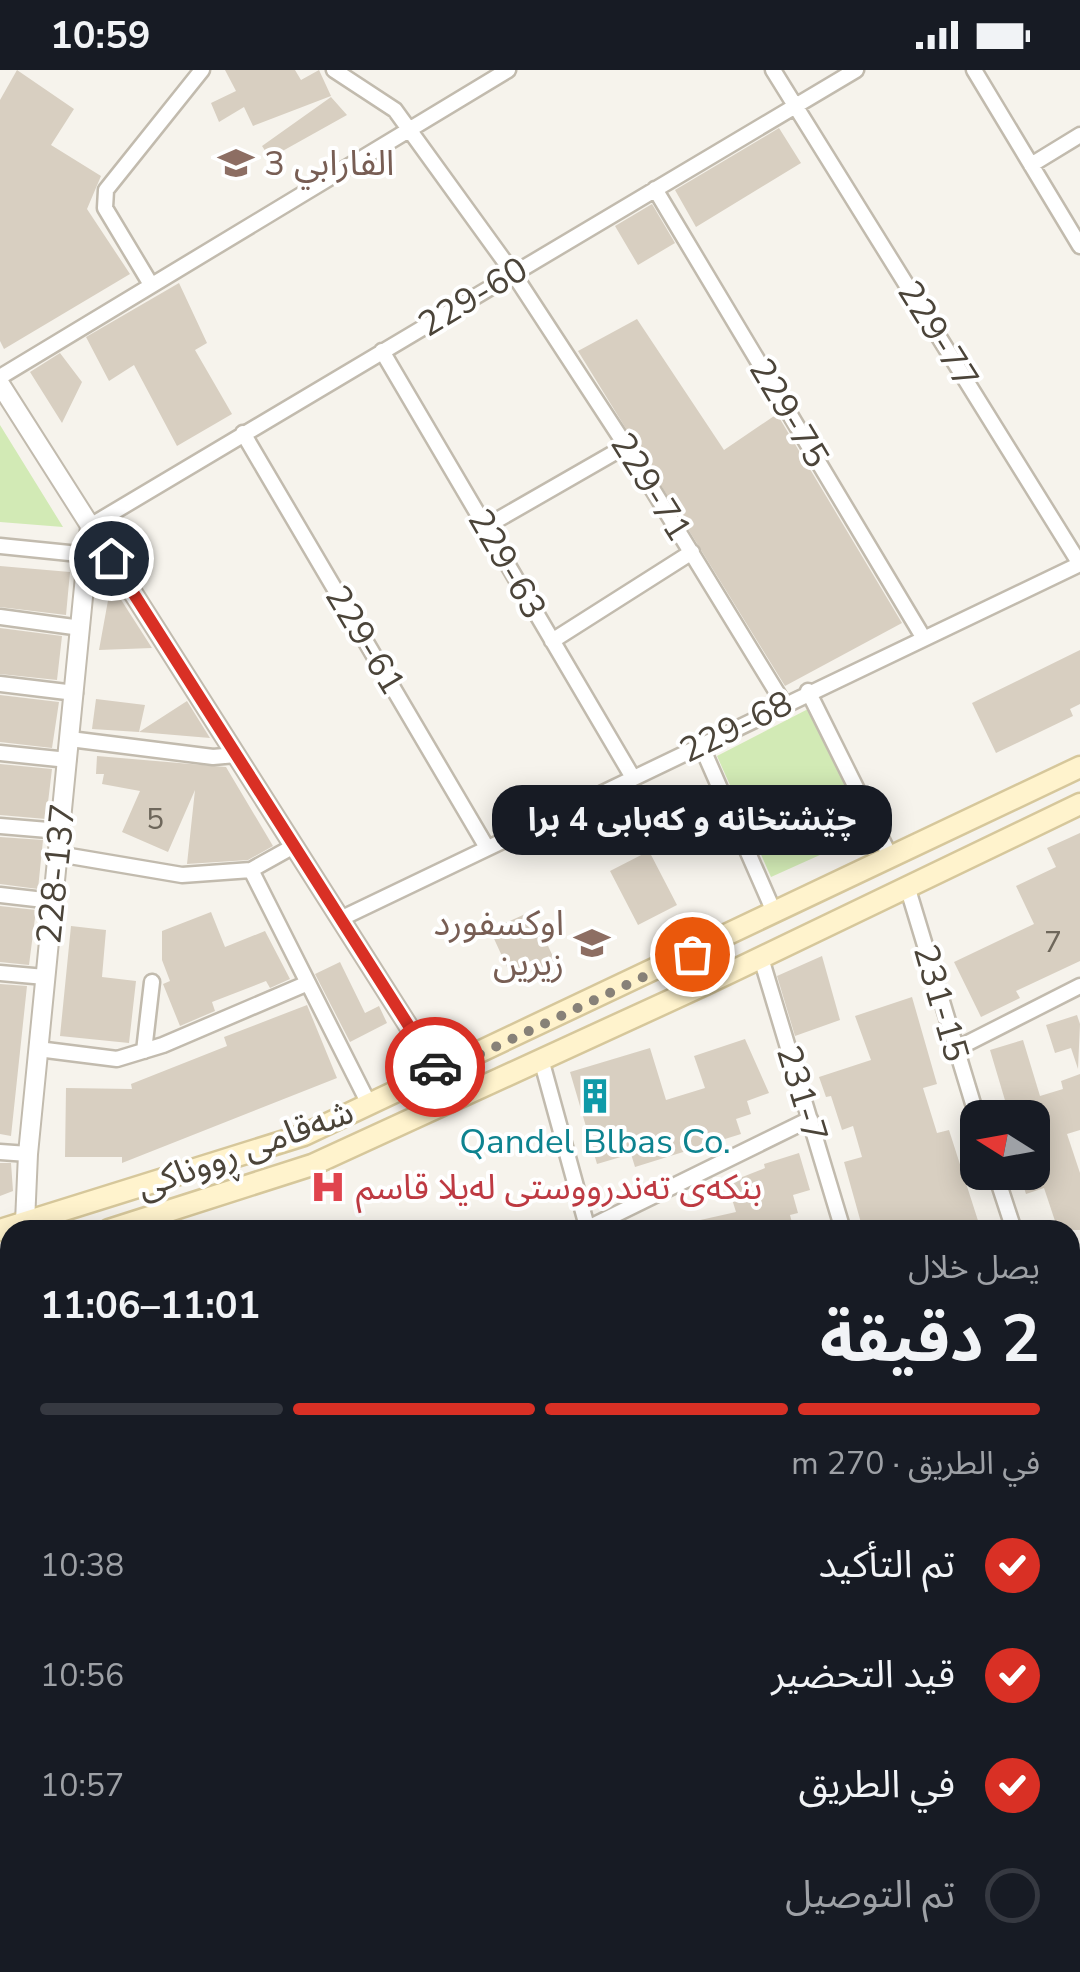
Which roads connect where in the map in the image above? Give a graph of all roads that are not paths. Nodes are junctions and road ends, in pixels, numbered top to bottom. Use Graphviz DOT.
graph roads {
  1 [pos="202,70"];
  2 [pos="334,70"];
  3 [pos="508,70"];
  4 [pos="773,70"];
  5 [pos="856,70"];
  6 [pos="974,70"];
  7 [pos="796,105"];
  8 [pos="410,128"];
  9 [pos="1080,136"];
  10 [pos="1031,164"];
  11 [pos="655,190"];
  12 [pos="1080,246"];
  13 [pos="513,273"];
  14 [pos="150,282"];
  15 [pos="382,351"];
  16 [pos="0,380"];
  17 [pos="243,433"];
  18 [pos="626,446"];
  19 [pos="90,526"];
  20 [pos="485,527"];
  21 [pos="0,546"];
  22 [pos="692,552"];
  23 [pos="89,555"];
  24 [pos="1080,564"];
  25 [pos="0,618"];
  26 [pos="81,628"];
  27 [pos="923,637"];
  28 [pos="552,642"];
  29 [pos="0,684"];
  30 [pos="808,692"];
  31 [pos="74,693"];
  32 [pos="784,704"];
  33 [pos="70,739"];
  34 [pos="701,745"];
  35 [pos="0,753"];
  36 [pos="236,755"];
  37 [pos="68,760"];
  38 [pos="1080,766"];
  39 [pos="632,776"];
  40 [pos="1080,804"];
  41 [pos="0,826"];
  42 [pos="60,831"];
  43 [pos="294,846"];
  44 [pos="486,846"];
  45 [pos="58,854"];
  46 [pos="891,858"];
  47 [pos="251,870"];
  48 [pos="907,886"];
  49 [pos="0,895"];
  50 [pos="53,901"];
  51 [pos="774,912"];
  52 [pos="340,918"];
  53 [pos="761,958"];
  54 [pos="0,974"];
  55 [pos="45,977"];
  56 [pos="152,982"];
  57 [pos="308,983"];
  58 [pos="1080,986"];
  59 [pos="38,1049"];
  60 [pos="954,1050"];
  61 [pos="144,1051"];
  62 [pos="541,1059"];
  63 [pos="438,1074"];
  64 [pos="971,1100"];
  65 [pos="370,1104"];
  66 [pos="810,1119"];
  67 [pos="0,1152"];
  68 [pos="28,1154"];
  69 [pos="218,1164"];
  70 [pos="1001,1190"];
  71 [pos="228,1194"];
  72 [pos="25,1220"];
  73 [pos="32,1220"];
  74 [pos="142,1220"];
  75 [pos="586,1220"];
  76 [pos="606,1220"];
  77 [pos="841,1220"];
  78 [pos="1011,1220"];
  1 -- 14 [label="street"];
  2 -- 8 [label="street, 229-71"];
  3 -- 8 [label="street"];
  4 -- 7 [label="street, 229-77"];
  5 -- 7 [label="street, 229-60"];
  6 -- 10 [label="street"];
  7 -- 11 [label="street, 229-60"];
  7 -- 24 [label="street, 229-77"];
  8 -- 13 [label="street, 229-71"];
  8 -- 14 [label="street"];
  9 -- 10 [label="street"];
  10 -- 12 [label="street"];
  11 -- 13 [label="street, 229-60"];
  11 -- 27 [label="street, 229-75"];
  13 -- 15 [label="street, 229-60"];
  13 -- 18 [label="street, 229-71"];
  14 -- 16 [label="street"];
  15 -- 17 [label="street, 229-60"];
  15 -- 20 [label="street, 229-63"];
  16 -- 19 [label="street"];
  17 -- 19 [label="street, 229-60"];
  17 -- 44 [label="street, 229-61"];
  18 -- 20 [label="street"];
  18 -- 22 [label="street, 229-71"];
  19 -- 23 [label="street, 228-137"];
  19 -- 36 [label="street"];
  20 -- 28 [label="street, 229-63"];
  21 -- 23 [label="street"];
  22 -- 28 [label="street"];
  22 -- 32 [label="street, 229-71"];
  23 -- 26 [label="street, 228-137"];
  24 -- 27 [label="street, 229-68"];
  25 -- 26 [label="street"];
  26 -- 31 [label="street, 228-137"];
  27 -- 30 [label="street, 229-68"];
  28 -- 39 [label="street, 229-63"];
  29 -- 31 [label="street"];
  30 -- 32 [label="street, 229-68"];
  30 -- 46 [label="street"];
  31 -- 33 [label="street, 228-137"];
  32 -- 34 [label="street, 229-68"];
  33 -- 36 [label="street"];
  33 -- 37 [label="street, 228-137"];
  34 -- 39 [label="street, 229-68"];
  34 -- 51 [label="street"];
  35 -- 37 [label="street"];
  36 -- 43 [label="street"];
  37 -- 42 [label="street, 228-137"];
  38 -- 46 [label="main road, شەقامی ڕووناکی"];
  39 -- 44 [label="street, 229-68"];
  40 -- 48 [label="main road, شەقامی ڕووناکی"];
  41 -- 42 [label="street"];
  42 -- 45 [label="street, 228-137"];
  43 -- 47 [label="street"];
  43 -- 52 [label="street"];
  44 -- 52 [label="street, 229-68"];
  45 -- 47 [label="street"];
  45 -- 50 [label="street, 228-137"];
  46 -- 51 [label="main road, شەقامی ڕووناکی"];
  47 -- 57 [label="street"];
  48 -- 53 [label="main road, شەقامی ڕووناکی"];
  48 -- 60 [label="street, 231-15"];
  49 -- 50 [label="street"];
  50 -- 55 [label="street, 228-137"];
  51 -- 63 [label="main road, شەقامی ڕووناکی"];
  52 -- 63 [label="street"];
  53 -- 62 [label="main road, شەقامی ڕووناکی"];
  53 -- 66 [label="street, 231-7"];
  54 -- 55 [label="street"];
  55 -- 59 [label="street, 228-137"];
  56 -- 61 [label="street"];
  57 -- 61 [label="street"];
  57 -- 65 [label="street"];
  58 -- 60 [label="street"];
  59 -- 61 [label="street"];
  59 -- 68 [label="street, 228-137"];
  60 -- 64 [label="street, 231-15"];
  62 -- 71 [label="main road, شەقامی ڕووناکی"];
  62 -- 75 [label="street"];
  63 -- 65 [label="main road, شەقامی ڕووناکی"];
  65 -- 69 [label="main road, شەقامی ڕووناکی"];
  66 -- 76 [label="street"];
  66 -- 77 [label="street, 231-7"];
  67 -- 68 [label="street"];
  68 -- 72 [label="street, 228-137"];
  69 -- 71 [label="main road"];
  69 -- 73 [label="main road, شەقامی ڕووناکی"];
  70 -- 78 [label="street"];
  71 -- 74 [label="main road, شەقامی ڕووناکی"];
}
